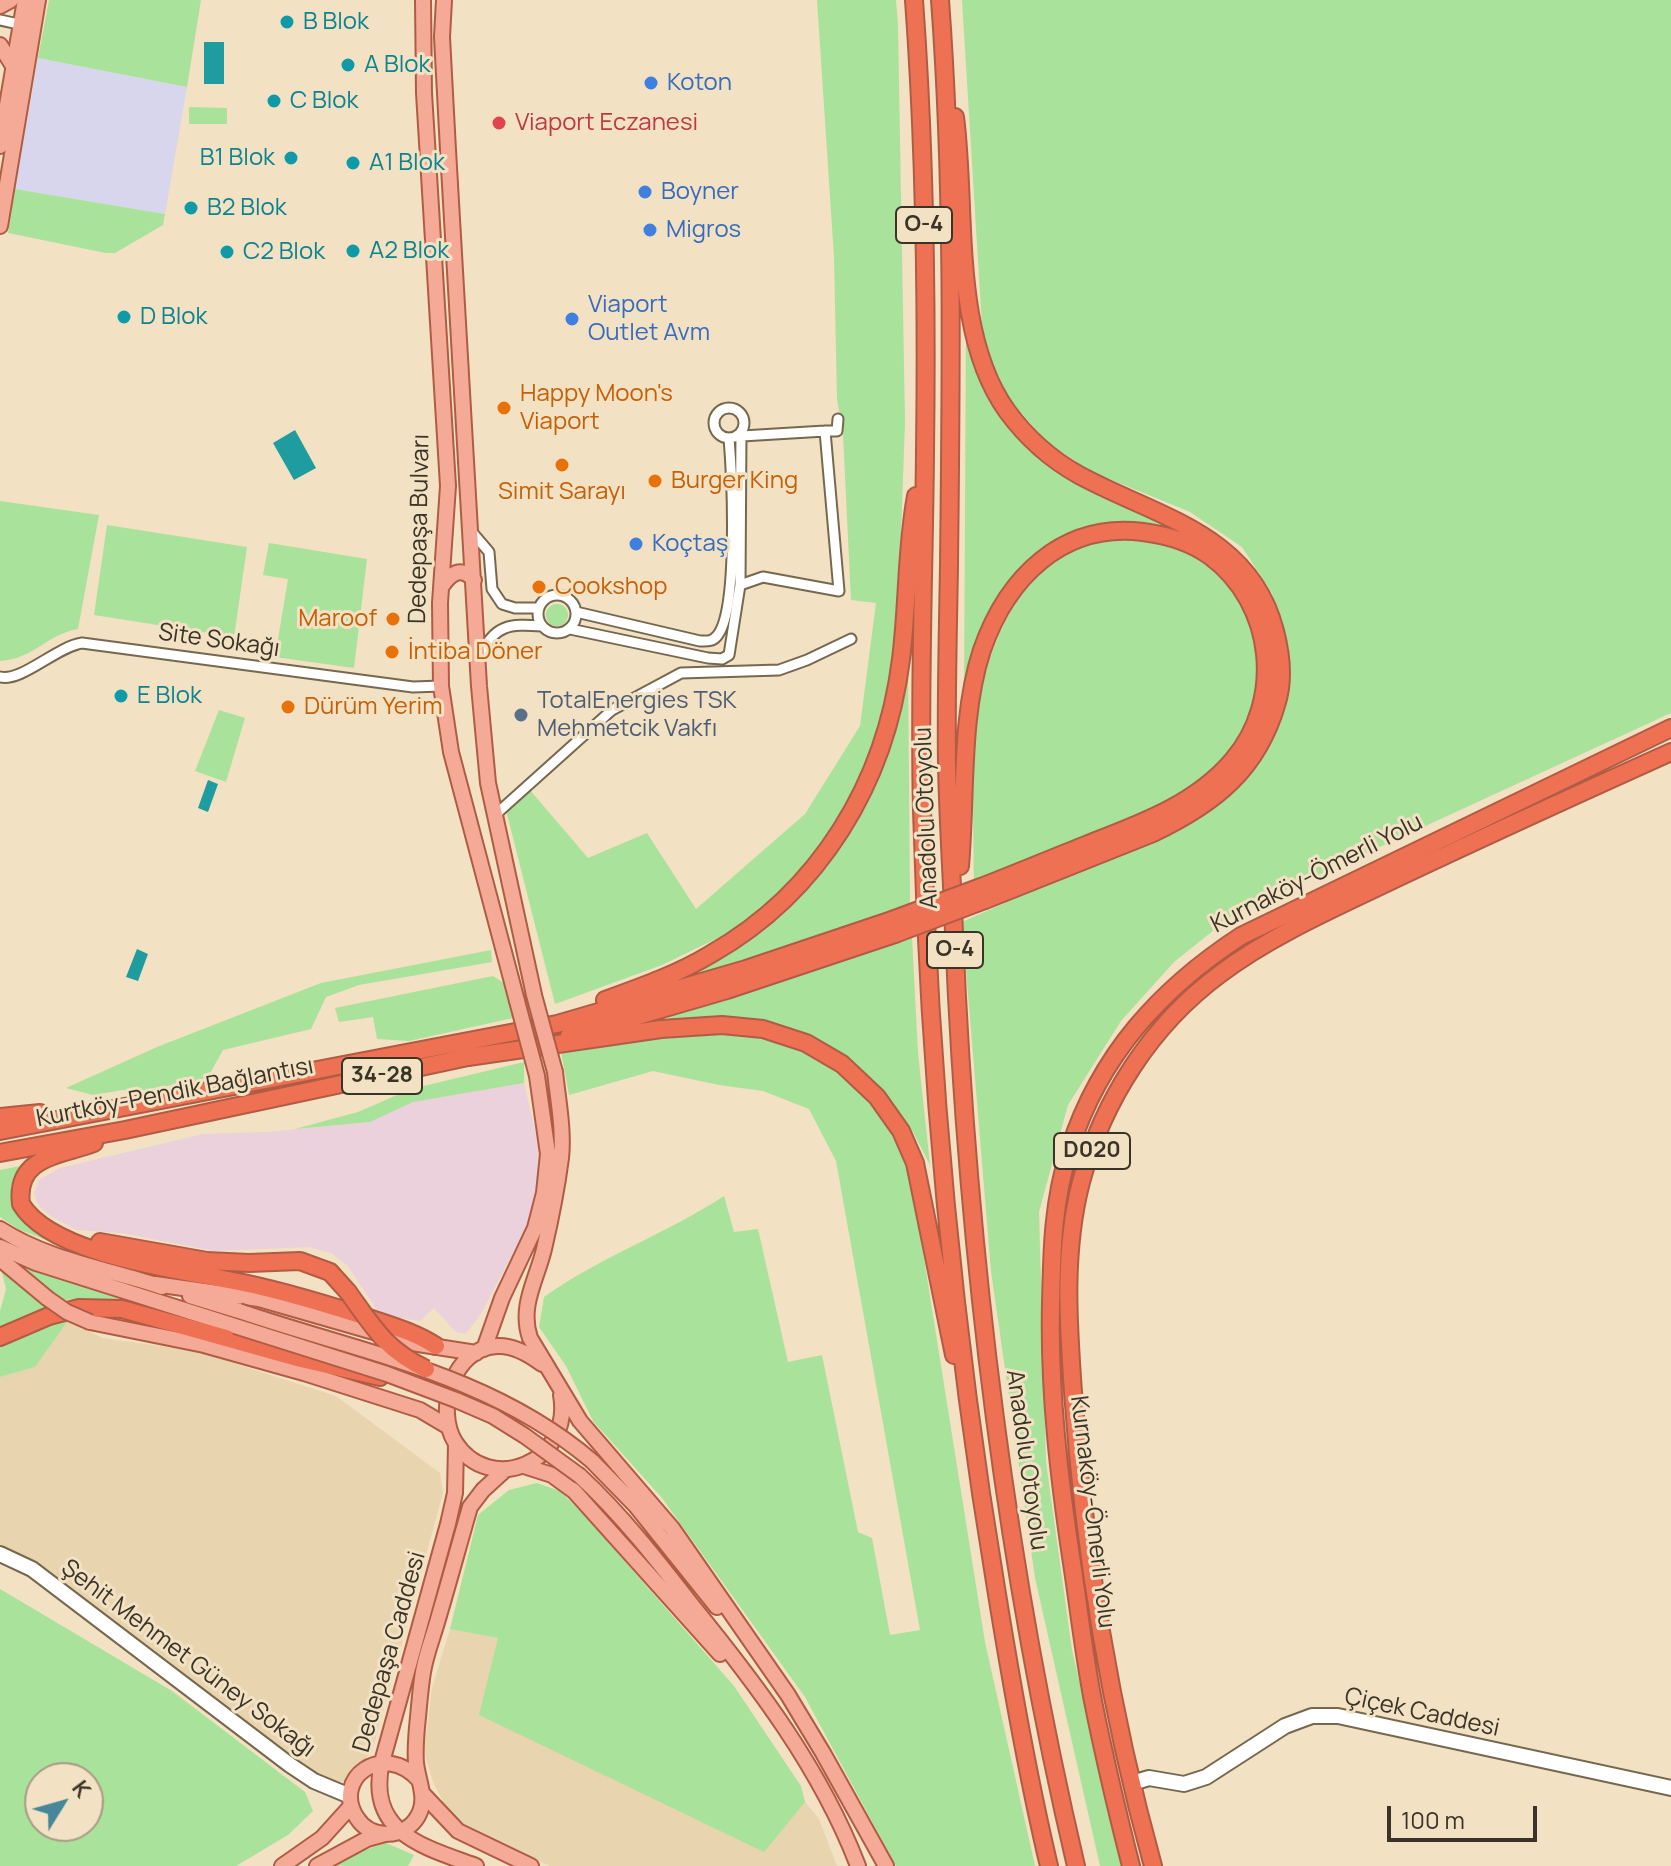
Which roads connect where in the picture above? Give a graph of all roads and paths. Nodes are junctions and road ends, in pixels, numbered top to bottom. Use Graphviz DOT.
graph roads {
  1 [pos="11,0"];
  2 [pos="25,0"];
  3 [pos="38,0"];
  4 [pos="423,0"];
  5 [pos="444,0"];
  6 [pos="914,0"];
  7 [pos="940,0"];
  8 [pos="0,6"];
  9 [pos="0,20"];
  10 [pos="942,24"];
  11 [pos="27,26"];
  12 [pos="0,45"];
  13 [pos="13,66"];
  14 [pos="0,146"];
  15 [pos="0,226"];
  16 [pos="838,419"];
  17 [pos="825,431"];
  18 [pos="742,434"];
  19 [pos="729,438"];
  20 [pos="925,450"];
  21 [pos="470,530"];
  22 [pos="474,580"];
  23 [pos="740,585"];
  24 [pos="442,586"];
  25 [pos="539,608"];
  26 [pos="576,612"];
  27 [pos="542,626"];
  28 [pos="570,629"];
  29 [pos="715,638"];
  30 [pos="851,639"];
  31 [pos="732,642"];
  32 [pos="719,659"];
  33 [pos="477,660"];
  34 [pos="0,677"];
  35 [pos="441,686"];
  36 [pos="1671,728"];
  37 [pos="1671,752"];
  38 [pos="458,780"];
  39 [pos="488,783"];
  40 [pos="495,815"];
  41 [pos="983,894"];
  42 [pos="893,927"];
  43 [pos="955,940"];
  44 [pos="493,1035"];
  45 [pos="501,1054"];
  46 [pos="105,1111"];
  47 [pos="0,1117"];
  48 [pos="125,1130"];
  49 [pos="0,1131"];
  50 [pos="65,1140"];
  51 [pos="0,1153"];
  52 [pos="0,1164"];
  53 [pos="21,1204"];
  54 [pos="0,1229"];
  55 [pos="0,1247"];
  56 [pos="0,1259"];
  57 [pos="155,1284"];
  58 [pos="235,1325"];
  59 [pos="0,1337"];
  60 [pos="436,1346"];
  61 [pos="480,1351"];
  62 [pos="426,1369"];
  63 [pos="552,1374"];
  64 [pos="427,1389"];
  65 [pos="561,1391"];
  66 [pos="969,1418"];
  67 [pos="447,1426"];
  68 [pos="456,1444"];
  69 [pos="524,1466"];
  70 [pos="506,1469"];
  71 [pos="0,1554"];
  72 [pos="788,1695"];
  73 [pos="799,1751"];
  74 [pos="823,1753"];
  75 [pos="382,1762"];
  76 [pos="1132,1783"];
  77 [pos="421,1787"];
  78 [pos="1671,1788"];
  79 [pos="351,1801"];
  80 [pos="392,1833"];
  81 [pos="282,1866"];
  82 [pos="317,1866"];
  83 [pos="476,1866"];
  84 [pos="531,1866"];
  85 [pos="856,1866"];
  86 [pos="877,1866"];
  87 [pos="886,1866"];
  88 [pos="1049,1866"];
  89 [pos="1076,1866"];
  90 [pos="1131,1866"];
  91 [pos="1153,1866"];
  1 -- 8 [label="main road"];
  2 -- 11 [label="main road"];
  3 -- 11 [label="main road"];
  4 -- 24 [label="main road, Dedepaşa Bulvarı"];
  5 -- 21 [label="main road, Dedepaşa Bulvarı"];
  6 -- 20 [label="highway, Anadolu Otoyolu / O-4"];
  7 -- 10 [label="highway, Anadolu Otoyolu / O-4"];
  9 -- 11 [label="street"];
  10 -- 41 [label="highway"];
  10 -- 43 [label="highway, Anadolu Otoyolu / O-4"];
  11 -- 13 [label="main road"];
  11 -- 15 [label="main road"];
  12 -- 13 [label="main road"];
  13 -- 14 [label="main road"];
  16 -- 17 [label="street"];
  17 -- 18 [label="street"];
  17 -- 23 [label="street"];
  18 -- 19 [label="street"];
  18 -- 19 [label="street"];
  18 -- 23 [label="street"];
  19 -- 29 [label="street"];
  20 -- 44 [label="highway"];
  20 -- 66 [label="highway, Anadolu Otoyolu / O-4"];
  21 -- 22 [label="main road, Dedepaşa Bulvarı"];
  21 -- 25 [label="street"];
  22 -- 24 [label="main road"];
  22 -- 33 [label="main road, Dedepaşa Bulvarı"];
  23 -- 31 [label="street"];
  24 -- 35 [label="main road, Dedepaşa Bulvarı"];
  25 -- 26 [label="street"];
  25 -- 27 [label="street"];
  26 -- 28 [label="street"];
  26 -- 29 [label="street"];
  27 -- 28 [label="street"];
  27 -- 33 [label="street"];
  28 -- 32 [label="street"];
  29 -- 31 [label="street"];
  29 -- 32 [label="street"];
  30 -- 40 [label="street"];
  31 -- 32 [label="street"];
  33 -- 39 [label="main road, Dedepaşa Bulvarı"];
  34 -- 35 [label="street, Site Sokağı"];
  35 -- 38 [label="main road, Dedepaşa Bulvarı"];
  36 -- 90 [label="highway, Kurnaköy-Ömerli Yolu / D020"];
  37 -- 76 [label="highway, Kurnaköy-Ömerli Yolu / D020"];
  38 -- 39 [label="main road"];
  38 -- 61 [label="main road, Dedepaşa Bulvarı, bridge"];
  39 -- 40 [label="main road, Dedepaşa Bulvarı"];
  40 -- 63 [label="main road, Dedepaşa Bulvarı, bridge"];
  41 -- 42 [label="highway, bridge"];
  41 -- 43 [label="highway"];
  42 -- 44 [label="highway"];
  42 -- 45 [label="highway"];
  43 -- 89 [label="highway, Anadolu Otoyolu / O-4"];
  44 -- 46 [label="highway, Kurtköy-Pendik Bağlantısı / 34-28"];
  45 -- 48 [label="highway, Kurtköy-Pendik Bağlantısı / 34-28"];
  45 -- 66 [label="highway"];
  46 -- 47 [label="highway"];
  46 -- 49 [label="highway, Kurtköy-Pendik Bağlantısı / 34-28"];
  48 -- 50 [label="highway, Kurtköy-Pendik Bağlantısı / 34-28"];
  48 -- 53 [label="highway"];
  50 -- 51 [label="highway, Kurtköy-Pendik Bağlantısı / 34-28"];
  50 -- 52 [label="highway"];
  53 -- 60 [label="highway"];
  53 -- 62 [label="highway, bridge"];
  54 -- 57 [label="main road"];
  55 -- 58 [label="main road"];
  56 -- 67 [label="main road, bridge"];
  57 -- 58 [label="main road"];
  57 -- 60 [label="main road"];
  58 -- 59 [label="highway"];
  58 -- 62 [label="main road, bridge"];
  58 -- 64 [label="highway, bridge"];
  60 -- 61 [label="main road"];
  61 -- 63 [label="main road"];
  61 -- 67 [label="main road"];
  62 -- 72 [label="main road, bridge"];
  63 -- 65 [label="main road"];
  64 -- 73 [label="main road, bridge"];
  65 -- 69 [label="main road"];
  65 -- 72 [label="main road"];
  66 -- 88 [label="highway, Anadolu Otoyolu / O-4"];
  67 -- 68 [label="main road"];
  68 -- 70 [label="main road"];
  68 -- 75 [label="main road, Dedepaşa Caddesi"];
  69 -- 70 [label="main road"];
  69 -- 73 [label="main road"];
  70 -- 77 [label="main road, Dedepaşa Caddesi"];
  71 -- 79 [label="street, Şehit Mehmet Güney Sokağı"];
  72 -- 74 [label="main road"];
  73 -- 85 [label="main road"];
  74 -- 86 [label="main road"];
  74 -- 87 [label="main road"];
  75 -- 77 [label="main road"];
  75 -- 79 [label="main road"];
  75 -- 80 [label="main road, Dedepaşa Caddesi"];
  76 -- 78 [label="street, Çiçek Caddesi"];
  76 -- 91 [label="highway, Kurnaköy-Ömerli Yolu / D020"];
  77 -- 80 [label="main road"];
  77 -- 84 [label="main road"];
  79 -- 80 [label="main road"];
  79 -- 81 [label="main road"];
  80 -- 82 [label="main road"];
  80 -- 83 [label="main road"];
}
